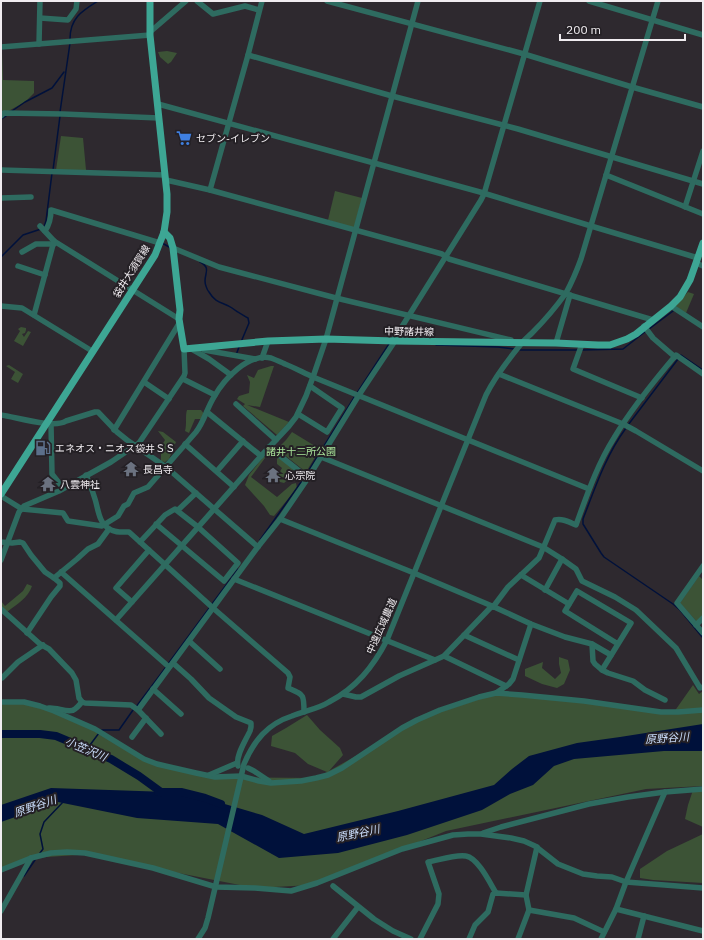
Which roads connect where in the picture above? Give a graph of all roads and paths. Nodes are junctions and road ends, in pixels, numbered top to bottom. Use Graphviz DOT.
graph roads {
  1 [pos="40,1"];
  2 [pos="77,1"];
  3 [pos="150,1"];
  4 [pos="186,1"];
  5 [pos="197,1"];
  6 [pos="262,1"];
  7 [pos="327,1"];
  8 [pos="418,1"];
  9 [pos="540,1"];
  10 [pos="589,1"];
  11 [pos="658,1"];
  12 [pos="259,10"];
  13 [pos="40,18"];
  14 [pos="652,19"];
  15 [pos="412,24"];
  16 [pos="150,33"];
  17 [pos="703,35"];
  18 [pos="39,44"];
  19 [pos="1,46"];
  20 [pos="524,54"];
  21 [pos="248,55"];
  22 [pos="632,87"];
  23 [pos="392,96"];
  24 [pos="158,104"];
  25 [pos="703,107"];
  26 [pos="1,116"];
  27 [pos="159,118"];
  28 [pos="229,123"];
  29 [pos="504,125"];
  30 [pos="703,151"];
  31 [pos="611,156"];
  32 [pos="374,163"];
  33 [pos="1,170"];
  34 [pos="606,175"];
  35 [pos="165,178"];
  36 [pos="694,181"];
  37 [pos="703,184"];
  38 [pos="210,190"];
  39 [pos="482,193"];
  40 [pos="31,197"];
  41 [pos="1,198"];
  42 [pos="685,207"];
  43 [pos="703,214"];
  44 [pos="40,226"];
  45 [pos="591,226"];
  46 [pos="355,230"];
  47 [pos="45,231"];
  48 [pos="164,232"];
  49 [pos="54,242"];
  50 [pos="160,243"];
  51 [pos="703,243"];
  52 [pos="173,248"];
  53 [pos="22,252"];
  54 [pos="444,255"];
  55 [pos="699,262"];
  56 [pos="18,266"];
  57 [pos="46,274"];
  58 [pos="132,290"];
  59 [pos="567,294"];
  60 [pos="336,298"];
  61 [pos="1,306"];
  62 [pos="671,306"];
  63 [pos="34,315"];
  64 [pos="408,316"];
  65 [pos="652,320"];
  66 [pos="180,321"];
  67 [pos="644,326"];
  68 [pos="703,327"];
  69 [pos="326,339"];
  70 [pos="268,341"];
  71 [pos="394,341"];
  72 [pos="522,343"];
  73 [pos="556,343"];
  74 [pos="582,344"];
  75 [pos="202,347"];
  76 [pos="187,348"];
  77 [pos="92,351"];
  78 [pos="675,357"];
  79 [pos="260,358"];
  80 [pos="499,374"];
  81 [pos="703,374"];
  82 [pos="230,375"];
  83 [pos="313,377"];
  84 [pos="183,379"];
  85 [pos="144,382"];
  86 [pos="310,386"];
  87 [pos="359,395"];
  88 [pos="215,396"];
  89 [pos="642,398"];
  90 [pos="169,399"];
  91 [pos="236,404"];
  92 [pos="207,412"];
  93 [pos="298,414"];
  94 [pos="1,415"];
  95 [pos="49,424"];
  96 [pos="623,424"];
  97 [pos="114,430"];
  98 [pos="276,440"];
  99 [pos="468,440"];
  100 [pos="242,441"];
  101 [pos="185,444"];
  102 [pos="135,446"];
  103 [pos="269,447"];
  104 [pos="261,456"];
  105 [pos="321,457"];
  106 [pos="166,467"];
  107 [pos="217,471"];
  108 [pos="703,471"];
  109 [pos="86,476"];
  110 [pos="308,478"];
  111 [pos="234,487"];
  112 [pos="63,488"];
  113 [pos="589,490"];
  114 [pos="196,493"];
  115 [pos="1,495"];
  116 [pos="442,506"];
  117 [pos="22,509"];
  118 [pos="214,509"];
  119 [pos="178,510"];
  120 [pos="280,519"];
  121 [pos="156,524"];
  122 [pos="106,527"];
  123 [pos="198,527"];
  124 [pos="1,542"];
  125 [pos="140,542"];
  126 [pos="8,543"];
  127 [pos="182,546"];
  128 [pos="258,547"];
  129 [pos="543,547"];
  130 [pos="149,550"];
  131 [pos="562,559"];
  132 [pos="1,560"];
  133 [pos="165,565"];
  134 [pos="703,566"];
  135 [pos="61,572"];
  136 [pos="414,573"];
  137 [pos="521,575"];
  138 [pos="54,578"];
  139 [pos="234,579"];
  140 [pos="545,590"];
  141 [pos="132,602"];
  142 [pos="569,604"];
  143 [pos="493,606"];
  144 [pos="213,608"];
  145 [pos="1,609"];
  146 [pos="703,618"];
  147 [pos="116,620"];
  148 [pos="531,624"];
  149 [pos="696,625"];
  150 [pos="27,633"];
  151 [pos="703,633"];
  152 [pos="464,635"];
  153 [pos="387,640"];
  154 [pos="189,641"];
  155 [pos="592,644"];
  156 [pos="618,644"];
  157 [pos="43,646"];
  158 [pos="611,655"];
  159 [pos="444,656"];
  160 [pos="435,660"];
  161 [pos="519,660"];
  162 [pos="171,665"];
  163 [pos="220,669"];
  164 [pos="602,670"];
  165 [pos="1,678"];
  166 [pos="506,686"];
  167 [pos="703,687"];
  168 [pos="153,689"];
  169 [pos="496,693"];
  170 [pos="343,694"];
  171 [pos="665,700"];
  172 [pos="1,702"];
  173 [pos="82,702"];
  174 [pos="46,708"];
  175 [pos="137,709"];
  176 [pos="703,710"];
  177 [pos="304,712"];
  178 [pos="182,714"];
  179 [pos="146,718"];
  180 [pos="162,734"];
  181 [pos="132,737"];
  182 [pos="248,768"];
  183 [pos="209,775"];
  184 [pos="240,779"];
  185 [pos="271,782"];
  186 [pos="703,789"];
  187 [pos="665,792"];
  188 [pos="481,834"];
  189 [pos="536,847"];
  190 [pos="31,858"];
  191 [pos="1,870"];
  192 [pos="626,882"];
  193 [pos="216,885"];
  194 [pos="333,886"];
  195 [pos="703,888"];
  196 [pos="496,893"];
  197 [pos="526,895"];
  198 [pos="358,907"];
  199 [pos="616,909"];
  200 [pos="529,910"];
  201 [pos="1,911"];
  202 [pos="644,916"];
  203 [pos="703,931"];
  204 [pos="604,932"];
  205 [pos="336,937"];
  206 [pos="198,939"];
  207 [pos="411,939"];
  208 [pos="420,939"];
  209 [pos="468,939"];
  210 [pos="518,939"];
  211 [pos="601,939"];
  212 [pos="638,939"];
  1 -- 13 [label="street"];
  2 -- 13 [label="street"];
  3 -- 16 [label="main road, 袋井大須賀線"];
  4 -- 16 [label="street"];
  5 -- 12 [label="street"];
  6 -- 12 [label="street"];
  7 -- 15 [label="street"];
  8 -- 15 [label="street"];
  9 -- 20 [label="street"];
  10 -- 14 [label="street"];
  11 -- 14 [label="street"];
  12 -- 21 [label="street"];
  13 -- 18 [label="street"];
  14 -- 17 [label="street"];
  14 -- 22 [label="street"];
  15 -- 20 [label="street"];
  15 -- 23 [label="street"];
  16 -- 18 [label="street"];
  16 -- 24 [label="main road, 袋井大須賀線"];
  18 -- 19 [label="street"];
  20 -- 22 [label="street"];
  20 -- 29 [label="street"];
  21 -- 23 [label="street"];
  21 -- 28 [label="street"];
  22 -- 25 [label="street"];
  22 -- 31 [label="street"];
  23 -- 29 [label="street"];
  23 -- 32 [label="street"];
  24 -- 27 [label="main road, 袋井大須賀線"];
  24 -- 28 [label="street"];
  26 -- 27 [label="street"];
  27 -- 35 [label="main road, 袋井大須賀線"];
  28 -- 32 [label="street"];
  28 -- 38 [label="street"];
  29 -- 31 [label="street"];
  29 -- 39 [label="street"];
  30 -- 36 [label="street"];
  31 -- 34 [label="street"];
  31 -- 36 [label="street"];
  32 -- 39 [label="street"];
  32 -- 46 [label="street"];
  33 -- 35 [label="street"];
  34 -- 42 [label="street"];
  34 -- 45 [label="street"];
  35 -- 38 [label="street"];
  35 -- 48 [label="main road, 袋井大須賀線"];
  36 -- 37 [label="street"];
  36 -- 42 [label="street"];
  38 -- 46 [label="street"];
  39 -- 45 [label="street"];
  39 -- 54 [label="street"];
  40 -- 41 [label="street"];
  42 -- 43 [label="street"];
  44 -- 47 [label="street"];
  45 -- 55 [label="street"];
  45 -- 59 [label="street"];
  46 -- 54 [label="street"];
  46 -- 60 [label="street"];
  47 -- 49 [label="street"];
  47 -- 50 [label="street"];
  48 -- 50 [label="main road, 袋井大須賀線"];
  48 -- 52 [label="main road"];
  49 -- 53 [label="street"];
  49 -- 57 [label="street"];
  49 -- 58 [label="street"];
  50 -- 58 [label="main road, 袋井大須賀線"];
  51 -- 55 [label="main road, 中野諸井線"];
  52 -- 60 [label="street"];
  52 -- 66 [label="main road"];
  54 -- 59 [label="street"];
  54 -- 64 [label="street"];
  55 -- 62 [label="main road, 中野諸井線"];
  56 -- 57 [label="street"];
  57 -- 63 [label="street"];
  58 -- 66 [label="street"];
  58 -- 77 [label="main road, 袋井大須賀線"];
  59 -- 65 [label="street"];
  59 -- 72 [label="street, 中遠広域農道"];
  59 -- 73 [label="street"];
  60 -- 64 [label="street"];
  60 -- 69 [label="street"];
  61 -- 63 [label="street"];
  62 -- 65 [label="main road, 中野諸井線"];
  62 -- 68 [label="street"];
  63 -- 77 [label="street"];
  64 -- 71 [label="street"];
  64 -- 72 [label="street"];
  65 -- 67 [label="main road, 中野諸井線"];
  66 -- 76 [label="main road"];
  66 -- 85 [label="street"];
  67 -- 74 [label="main road, 中野諸井線"];
  67 -- 78 [label="street"];
  69 -- 70 [label="main road, 中野諸井線"];
  69 -- 71 [label="main road, 中野諸井線"];
  69 -- 83 [label="street"];
  70 -- 75 [label="main road, 中野諸井線"];
  70 -- 79 [label="street"];
  71 -- 72 [label="main road, 中野諸井線"];
  71 -- 87 [label="street"];
  72 -- 73 [label="main road, 中野諸井線"];
  72 -- 80 [label="street, 中遠広域農道"];
  73 -- 74 [label="main road, 中野諸井線"];
  74 -- 89 [label="street"];
  75 -- 76 [label="main road, 中野諸井線"];
  75 -- 79 [label="street"];
  76 -- 82 [label="street"];
  76 -- 84 [label="street"];
  77 -- 95 [label="main road, 袋井大須賀線"];
  78 -- 81 [label="street"];
  78 -- 89 [label="street"];
  79 -- 82 [label="street"];
  79 -- 83 [label="street"];
  80 -- 96 [label="street"];
  80 -- 99 [label="street, 中遠広域農道"];
  82 -- 88 [label="street"];
  83 -- 86 [label="street"];
  83 -- 87 [label="street"];
  84 -- 88 [label="street"];
  84 -- 90 [label="street"];
  85 -- 90 [label="street"];
  85 -- 97 [label="street"];
  86 -- 93 [label="street"];
  86 -- 93 [label="street"];
  87 -- 99 [label="street"];
  87 -- 105 [label="street"];
  88 -- 92 [label="street"];
  89 -- 96 [label="street"];
  90 -- 102 [label="street"];
  91 -- 98 [label="street"];
  92 -- 100 [label="street"];
  92 -- 101 [label="street"];
  93 -- 98 [label="street"];
  94 -- 95 [label="street"];
  95 -- 97 [label="street"];
  95 -- 112 [label="street"];
  95 -- 115 [label="main road, 袋井大須賀線"];
  96 -- 108 [label="street"];
  96 -- 113 [label="street"];
  97 -- 102 [label="street"];
  98 -- 103 [label="street"];
  99 -- 113 [label="street"];
  99 -- 116 [label="street, 中遠広域農道"];
  100 -- 104 [label="street"];
  100 -- 107 [label="street"];
  101 -- 106 [label="street"];
  101 -- 107 [label="street"];
  102 -- 106 [label="street"];
  102 -- 109 [label="street"];
  103 -- 104 [label="street"];
  103 -- 110 [label="street"];
  104 -- 111 [label="street"];
  105 -- 110 [label="street"];
  105 -- 116 [label="street"];
  106 -- 114 [label="street"];
  106 -- 122 [label="street"];
  107 -- 111 [label="street"];
  109 -- 112 [label="street"];
  109 -- 122 [label="street"];
  110 -- 120 [label="street"];
  111 -- 118 [label="street"];
  112 -- 117 [label="street"];
  113 -- 129 [label="street"];
  114 -- 118 [label="street"];
  114 -- 119 [label="street"];
  115 -- 117 [label="street"];
  116 -- 129 [label="street"];
  116 -- 136 [label="street, 中遠広域農道"];
  117 -- 122 [label="street"];
  117 -- 126 [label="street"];
  118 -- 123 [label="street"];
  118 -- 128 [label="street"];
  119 -- 121 [label="street"];
  119 -- 123 [label="street"];
  120 -- 128 [label="street"];
  120 -- 136 [label="street"];
  121 -- 125 [label="street"];
  121 -- 127 [label="street"];
  122 -- 125 [label="street"];
  122 -- 135 [label="street"];
  123 -- 127 [label="street"];
  123 -- 127 [label="street"];
  124 -- 126 [label="street"];
  125 -- 130 [label="street"];
  126 -- 132 [label="street"];
  126 -- 138 [label="street"];
  127 -- 133 [label="street"];
  128 -- 139 [label="street"];
  129 -- 131 [label="street"];
  129 -- 137 [label="street"];
  130 -- 133 [label="street"];
  130 -- 141 [label="street"];
  131 -- 140 [label="street"];
  131 -- 167 [label="street"];
  133 -- 141 [label="street"];
  133 -- 144 [label="street"];
  134 -- 149 [label="street"];
  135 -- 138 [label="street"];
  135 -- 147 [label="street"];
  136 -- 143 [label="street"];
  136 -- 153 [label="street, 中遠広域農道"];
  137 -- 140 [label="street"];
  137 -- 143 [label="street"];
  138 -- 150 [label="street"];
  139 -- 144 [label="street"];
  139 -- 153 [label="street"];
  140 -- 142 [label="street"];
  141 -- 147 [label="street"];
  142 -- 156 [label="street"];
  142 -- 156 [label="street"];
  143 -- 148 [label="street"];
  143 -- 152 [label="street"];
  144 -- 154 [label="street"];
  144 -- 177 [label="street"];
  145 -- 150 [label="street"];
  146 -- 149 [label="street"];
  147 -- 162 [label="street"];
  148 -- 155 [label="street"];
  148 -- 161 [label="street"];
  149 -- 151 [label="street"];
  150 -- 157 [label="street"];
  152 -- 159 [label="street"];
  152 -- 161 [label="street"];
  153 -- 160 [label="street"];
  153 -- 170 [label="street, 中遠広域農道"];
  154 -- 162 [label="street"];
  154 -- 163 [label="street"];
  155 -- 158 [label="street"];
  155 -- 164 [label="street"];
  156 -- 158 [label="street"];
  157 -- 165 [label="street"];
  157 -- 173 [label="street"];
  158 -- 164 [label="street"];
  159 -- 160 [label="street"];
  159 -- 166 [label="street"];
  160 -- 170 [label="street"];
  161 -- 166 [label="street"];
  162 -- 168 [label="street"];
  162 -- 183 [label="street"];
  164 -- 171 [label="street"];
  166 -- 169 [label="street"];
  168 -- 175 [label="street"];
  168 -- 178 [label="street"];
  169 -- 176 [label="street"];
  169 -- 185 [label="street"];
  170 -- 177 [label="street, 中遠広域農道"];
  172 -- 174 [label="street"];
  173 -- 174 [label="street"];
  173 -- 175 [label="street"];
  174 -- 183 [label="street"];
  175 -- 179 [label="street"];
  177 -- 184 [label="street, 中遠広域農道"];
  179 -- 180 [label="street"];
  179 -- 181 [label="street"];
  182 -- 185 [label="street"];
  183 -- 184 [label="street"];
  184 -- 185 [label="street"];
  184 -- 193 [label="street, 中遠広域農道"];
  186 -- 187 [label="street"];
  187 -- 188 [label="street"];
  187 -- 192 [label="street"];
  188 -- 189 [label="street"];
  188 -- 193 [label="street"];
  189 -- 192 [label="street"];
  189 -- 197 [label="street"];
  190 -- 191 [label="street"];
  190 -- 193 [label="street"];
  190 -- 201 [label="street"];
  192 -- 195 [label="street"];
  192 -- 199 [label="street"];
  193 -- 206 [label="street, 中遠広域農道"];
  194 -- 198 [label="street"];
  196 -- 197 [label="street"];
  196 -- 208 [label="street"];
  196 -- 209 [label="street"];
  197 -- 200 [label="street"];
  198 -- 205 [label="street"];
  198 -- 207 [label="street"];
  199 -- 202 [label="street"];
  199 -- 204 [label="street"];
  200 -- 204 [label="street"];
  200 -- 210 [label="street"];
  202 -- 203 [label="street"];
  202 -- 212 [label="street"];
  204 -- 211 [label="street"];
}
